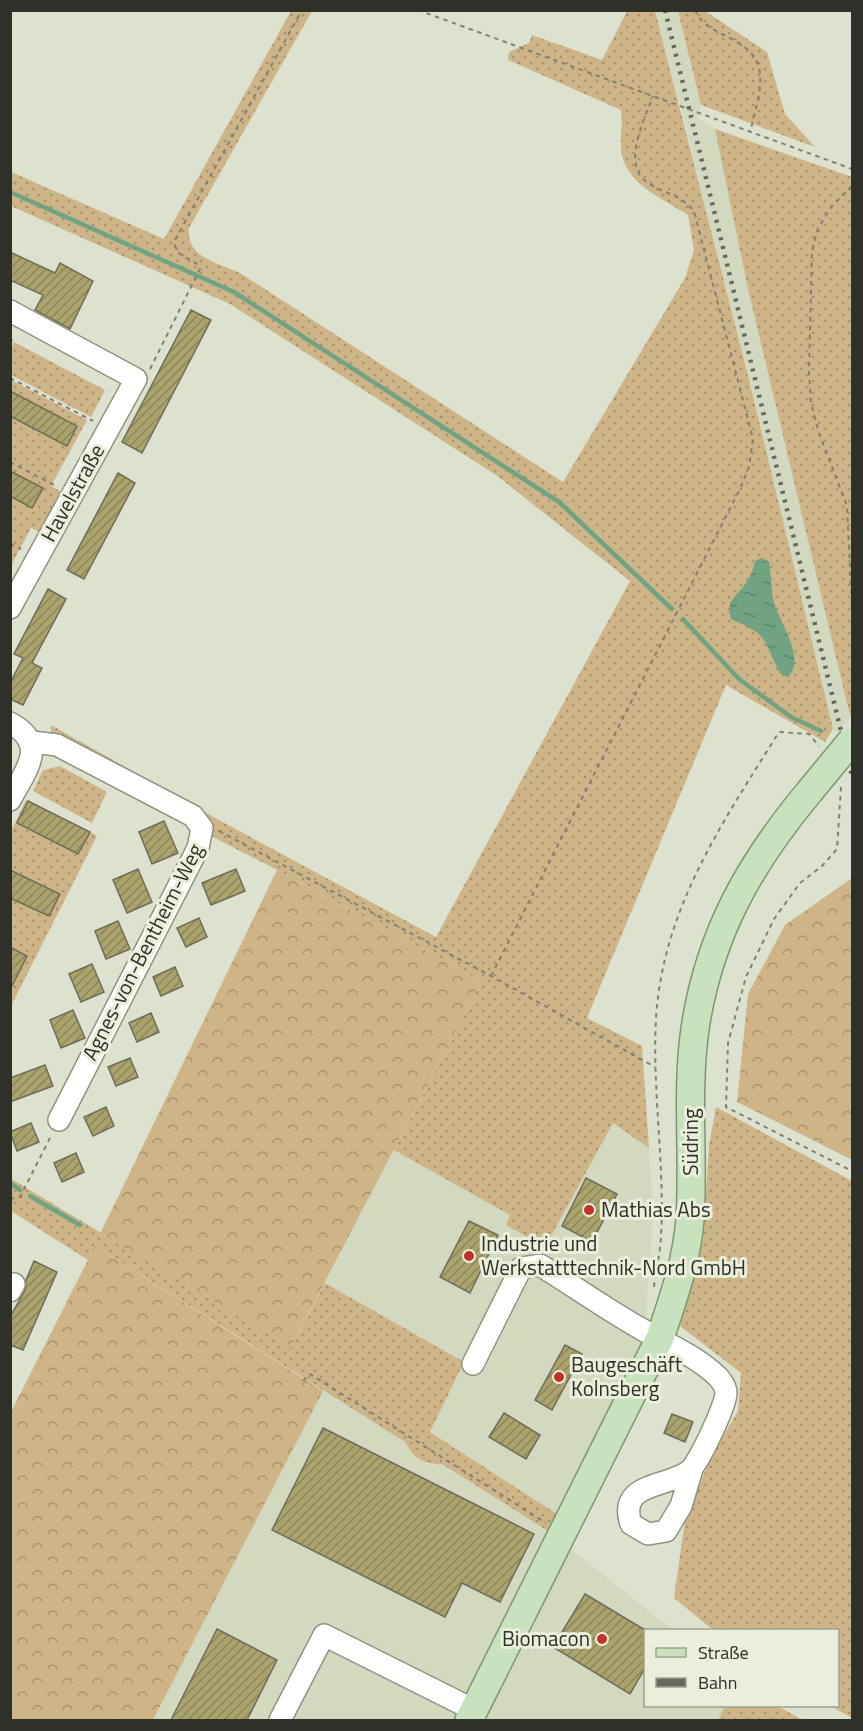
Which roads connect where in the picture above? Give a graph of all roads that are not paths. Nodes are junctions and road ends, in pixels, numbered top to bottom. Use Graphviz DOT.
graph roads {
  1 [pos="10,310"];
  2 [pos="10,608"];
  3 [pos="10,723"];
  4 [pos="852,740"];
  5 [pos="32,742"];
  6 [pos="10,800"];
  7 [pos="59,1120"];
  8 [pos="660,1338"];
  9 [pos="473,1364"];
  10 [pos="693,1470"];
  11 [pos="472,1715"];
  12 [pos="280,1720"];
  1 -- 2 [label="street, Havelstraße"];
  3 -- 5 [label="street"];
  4 -- 8 [label="main road, Südring, bridge"];
  5 -- 6 [label="street"];
  5 -- 7 [label="street, Agnes-von-Bentheim-Weg"];
  8 -- 9 [label="street"];
  8 -- 10 [label="street"];
  8 -- 11 [label="main road, Südring"];
  11 -- 12 [label="street"];
}
